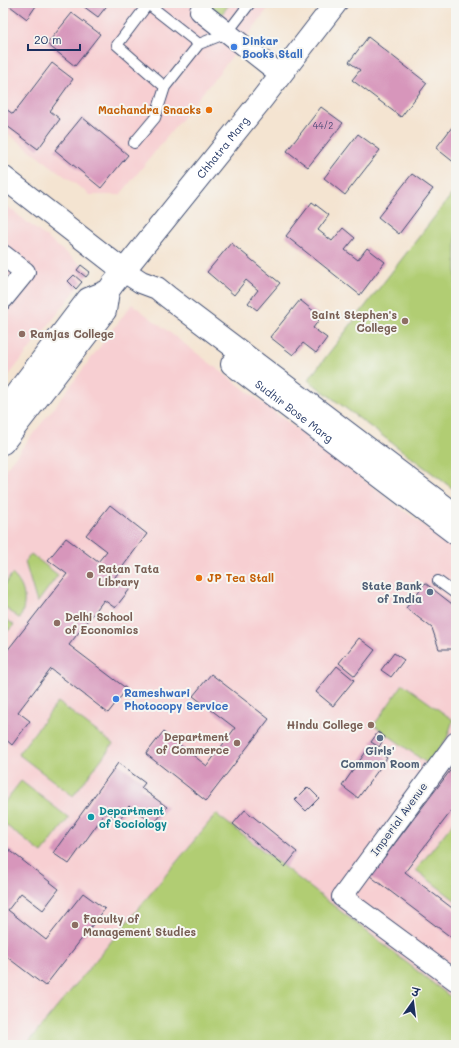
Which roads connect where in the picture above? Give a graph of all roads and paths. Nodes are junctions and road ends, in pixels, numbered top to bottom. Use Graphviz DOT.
graph roads {
  1 [pos="250,3"];
  2 [pos="336,3"];
  3 [pos="200,11"];
  4 [pos="228,33"];
  5 [pos="199,44"];
  6 [pos="281,75"];
  7 [pos="165,86"];
  8 [pos="134,143"];
  9 [pos="3,177"];
  10 [pos="3,255"];
  11 [pos="133,276"];
  12 [pos="108,291"];
  13 [pos="3,299"];
  14 [pos="3,411"];
  15 [pos="3,443"];
  16 [pos="456,514"];
  17 [pos="456,534"];
  18 [pos="438,581"];
  19 [pos="456,594"];
  20 [pos="456,742"];
  21 [pos="456,981"];
  1 -- 4 [label="lane"];
  2 -- 6 [label="street, Chhatra Marg"];
  3 -- 4 [label="street"];
  4 -- 5 [label="lane"];
  4 -- 6 [label="street"];
  5 -- 7 [label="lane"];
  5 -- 7 [label="lane"];
  6 -- 11 [label="street, Chhatra Marg"];
  7 -- 8 [label="lane"];
  9 -- 11 [label="street, Sudhir Bose Marg"];
  10 -- 13 [label="street"];
  11 -- 12 [label="street, Chhatra Marg"];
  11 -- 16 [label="street, Sudhir Bose Marg"];
  11 -- 17 [label="street, Sudhir Bose Marg"];
  12 -- 14 [label="street, Chhatra Marg"];
  12 -- 15 [label="street"];
  18 -- 19 [label="lane"];
  20 -- 21 [label="street, Imperial Avenue"];
}
